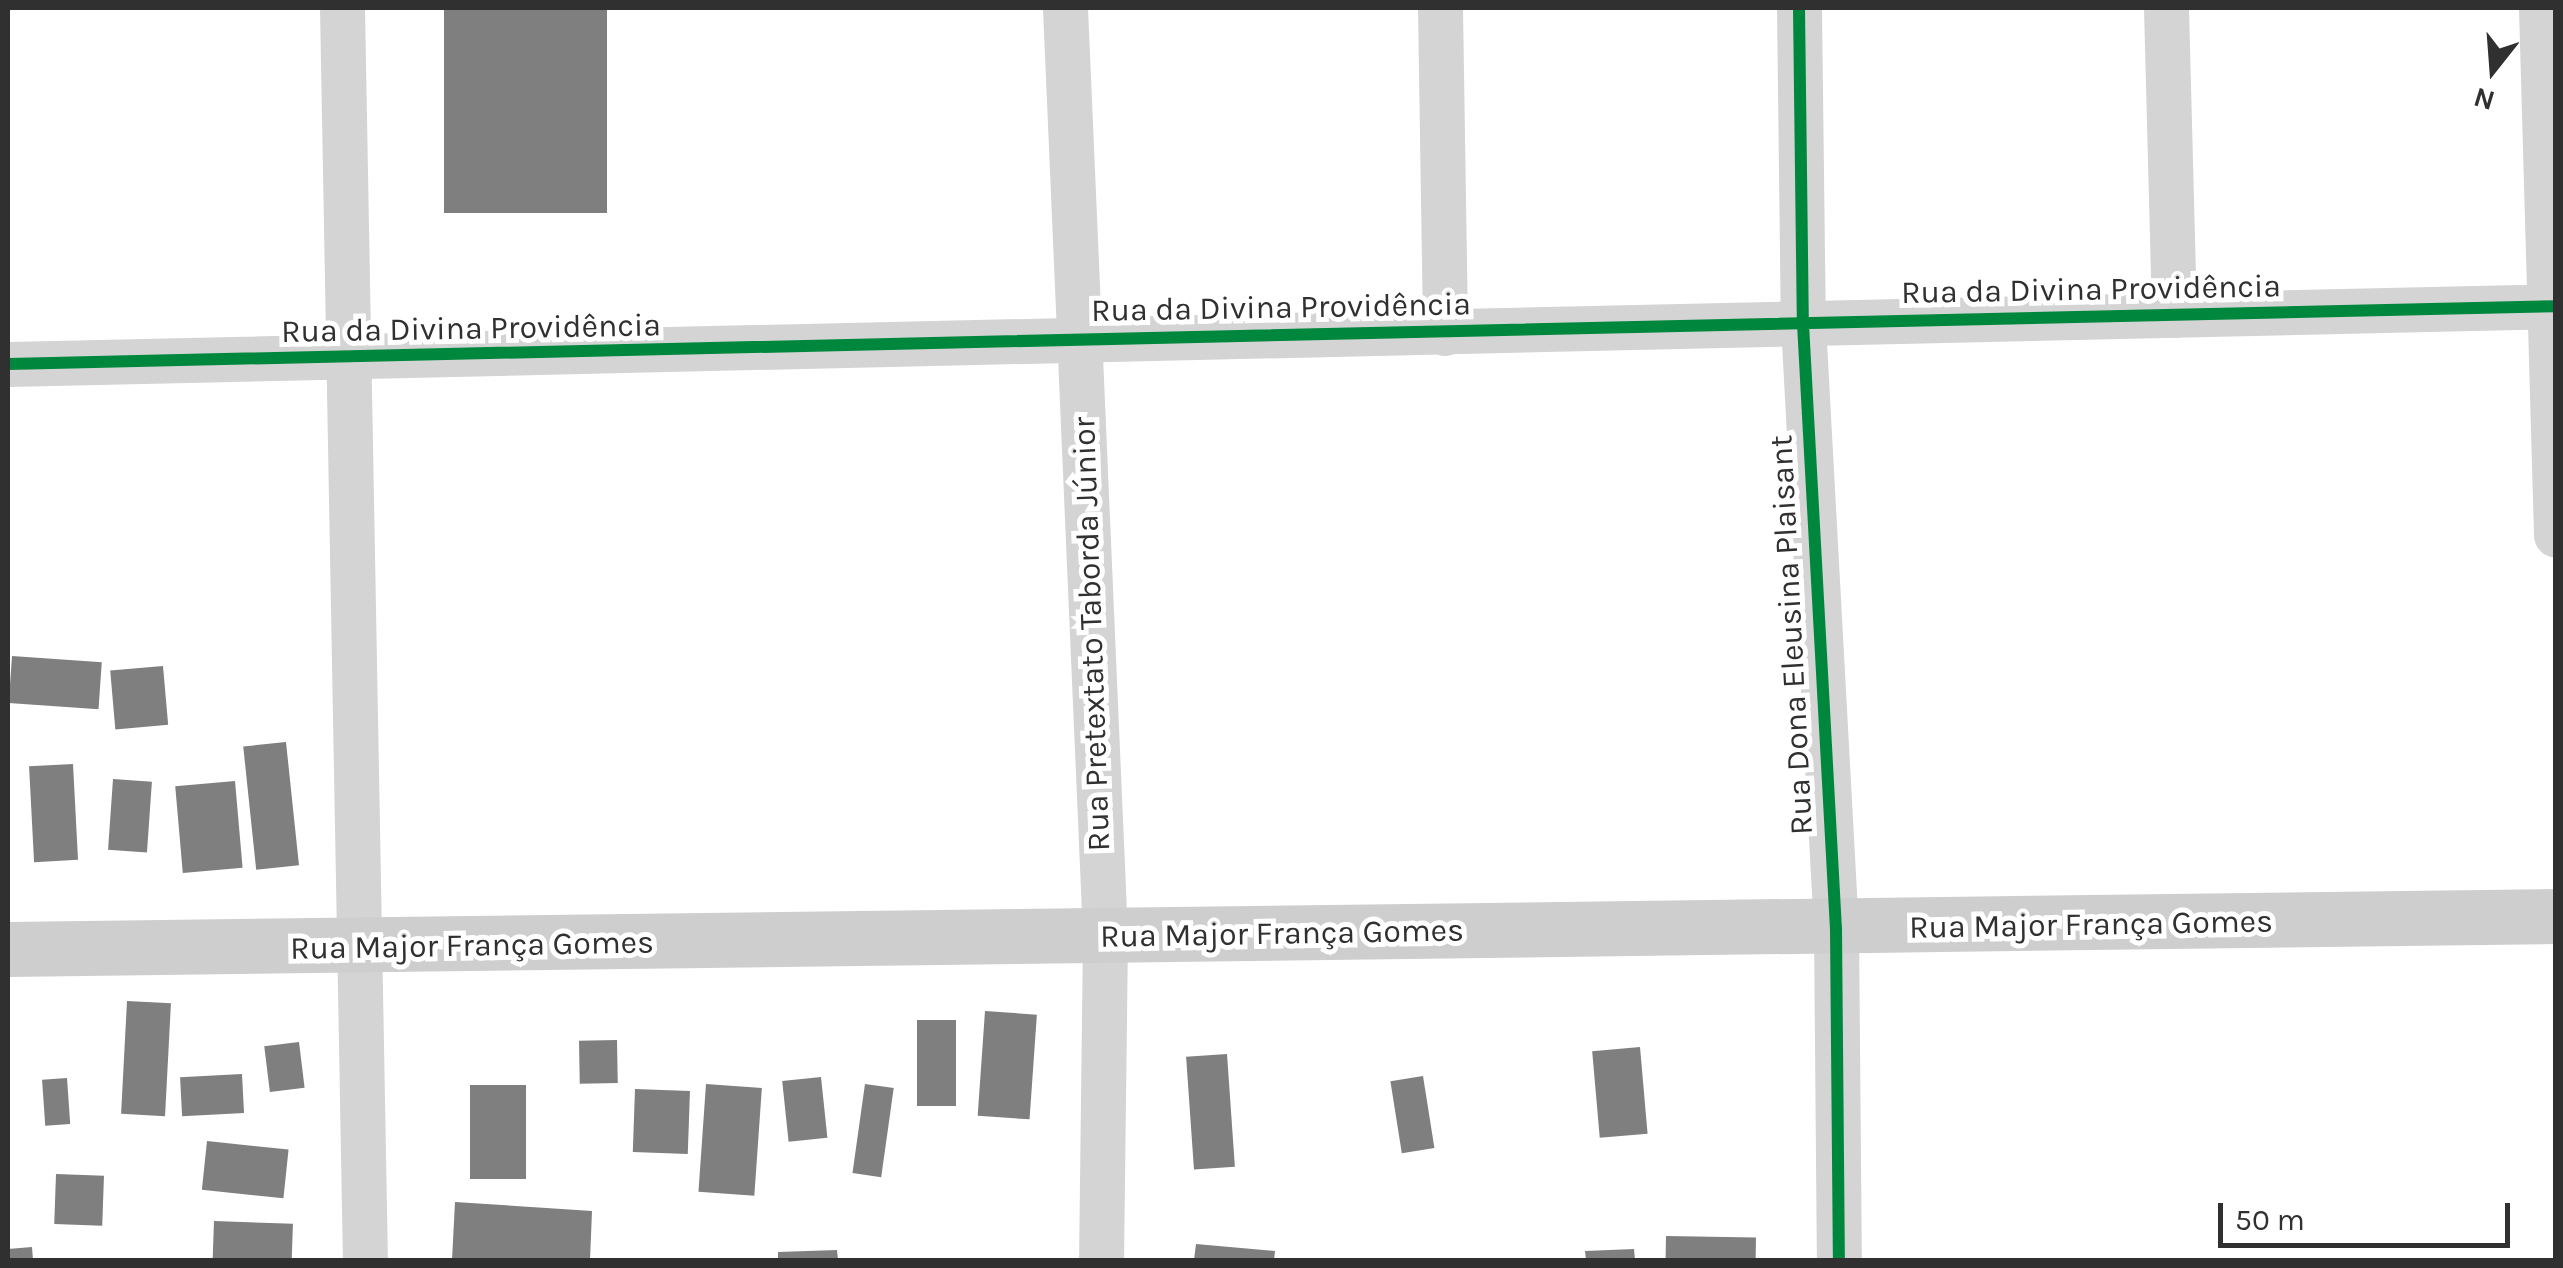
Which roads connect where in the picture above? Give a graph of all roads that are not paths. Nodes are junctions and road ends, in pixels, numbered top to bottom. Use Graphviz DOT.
graph roads {
  1 [pos="342,8"];
  2 [pos="1065,8"];
  3 [pos="1440,8"];
  4 [pos="1798,8"];
  5 [pos="2166,8"];
  6 [pos="2546,11"];
  7 [pos="2553,306"];
  8 [pos="2174,315"];
  9 [pos="1804,324"];
  10 [pos="1445,333"];
  11 [pos="1080,339"];
  12 [pos="348,360"];
  13 [pos="8,364"];
  14 [pos="2556,535"];
  15 [pos="2556,916"];
  16 [pos="1836,930"];
  17 [pos="1104,936"];
  18 [pos="8,948"];
  19 [pos="359,949"];
  20 [pos="365,1260"];
  21 [pos="1101,1260"];
  22 [pos="1839,1260"];
  1 -- 12 [label="street"];
  2 -- 11 [label="street, Rua Pretextato Taborda Júnior"];
  3 -- 10 [label="street"];
  4 -- 9 [label="street, Rua Dona Eleusina Plaisant"];
  5 -- 8 [label="street"];
  6 -- 7 [label="street"];
  7 -- 8 [label="street, Rua da Divina Providência"];
  7 -- 14 [label="street"];
  8 -- 9 [label="street, Rua da Divina Providência"];
  9 -- 10 [label="street, Rua da Divina Providência"];
  9 -- 16 [label="street, Rua Dona Eleusina Plaisant"];
  10 -- 11 [label="street, Rua da Divina Providência"];
  11 -- 12 [label="street, Rua da Divina Providência"];
  11 -- 17 [label="street, Rua Pretextato Taborda Júnior"];
  12 -- 13 [label="street, Rua da Divina Providência"];
  12 -- 19 [label="street"];
  15 -- 16 [label="main road, Rua Major França Gomes"];
  16 -- 17 [label="main road, Rua Major França Gomes"];
  16 -- 22 [label="street, Rua Dona Eleusina Plaisant"];
  17 -- 19 [label="main road, Rua Major França Gomes"];
  17 -- 21 [label="street, Rua Pretextato Taborda Júnior"];
  18 -- 19 [label="main road, Rua Major França Gomes"];
  19 -- 20 [label="street"];
}
